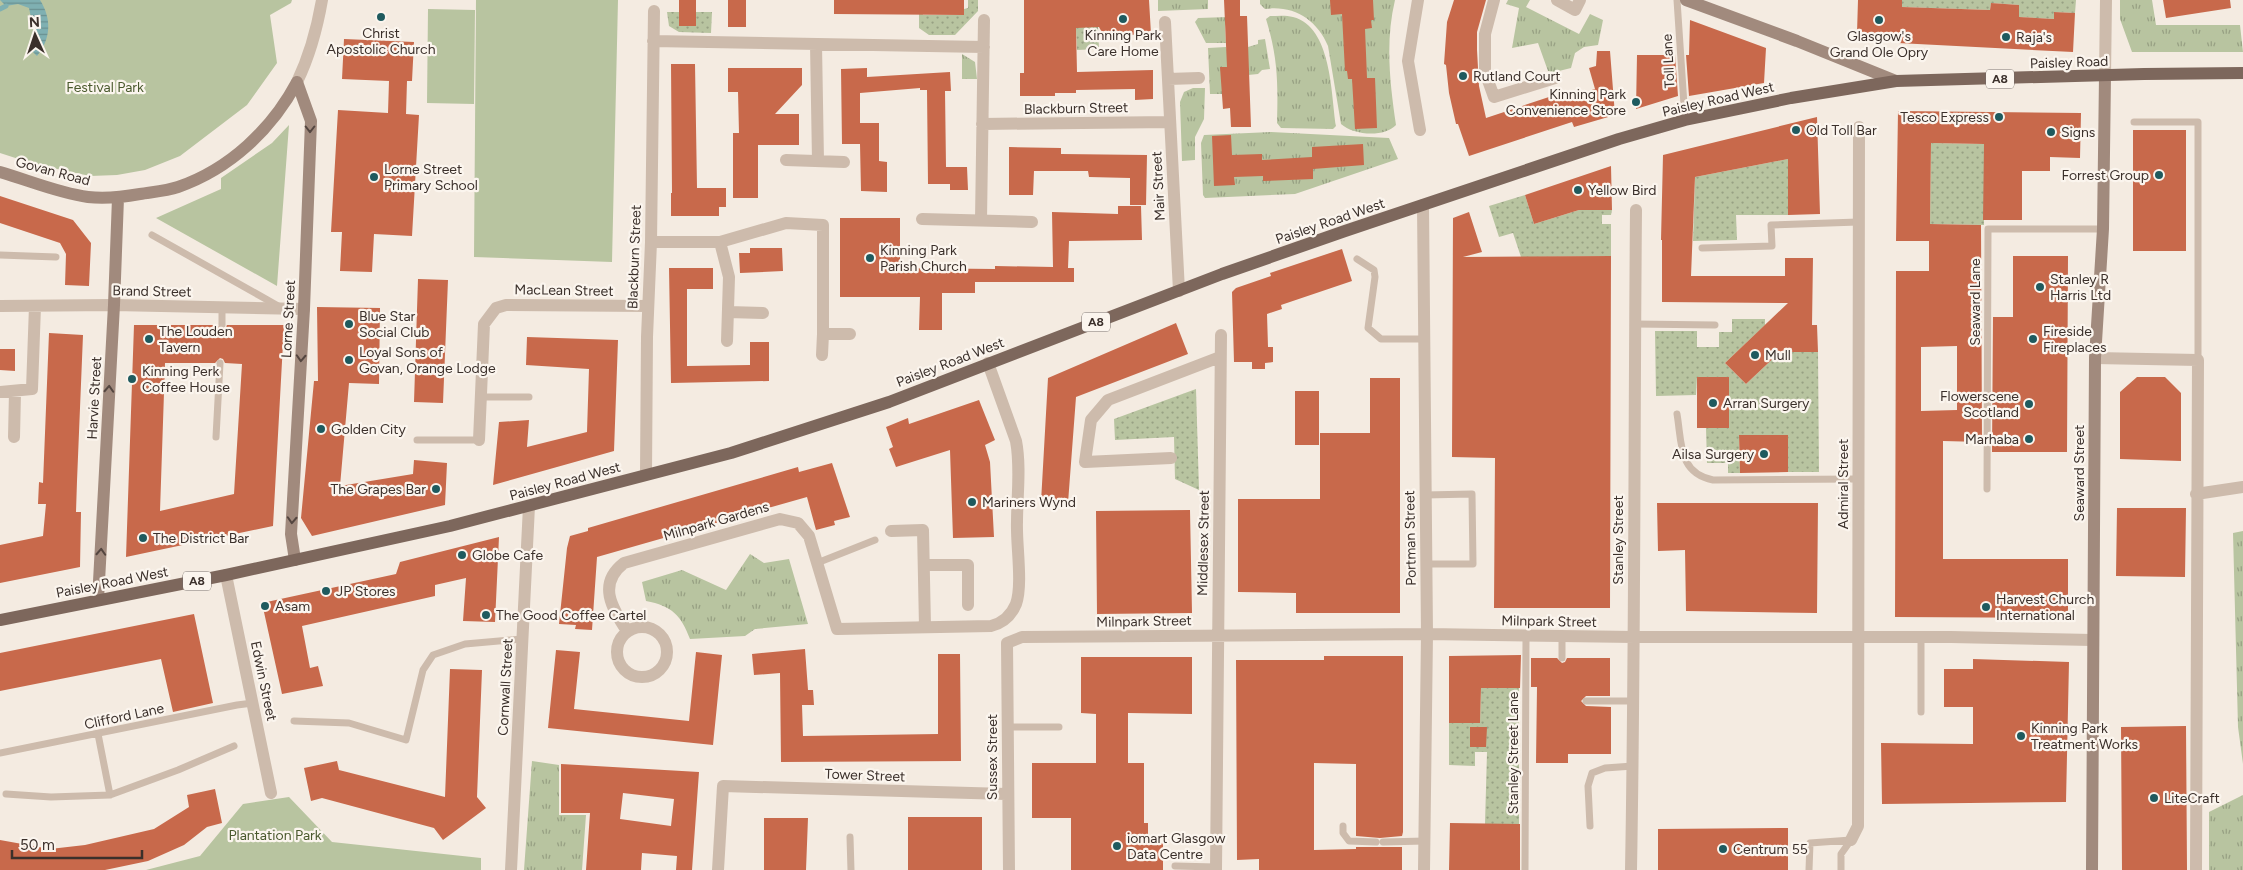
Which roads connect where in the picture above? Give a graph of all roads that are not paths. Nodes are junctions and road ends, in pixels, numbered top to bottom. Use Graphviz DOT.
graph roads {
  1 [pos="322,0"];
  2 [pos="1418,0"];
  3 [pos="1494,0"];
  4 [pos="1557,0"];
  5 [pos="1580,0"];
  6 [pos="1677,0"];
  7 [pos="1686,0"];
  8 [pos="2106,0"];
  9 [pos="654,11"];
  10 [pos="984,20"];
  11 [pos="1165,22"];
  12 [pos="653,41"];
  13 [pos="816,44"];
  14 [pos="984,48"];
  15 [pos="2243,74"];
  16 [pos="2105,76"];
  17 [pos="1199,78"];
  18 [pos="1555,78"];
  19 [pos="1168,79"];
  20 [pos="1896,81"];
  21 [pos="298,82"];
  22 [pos="1684,120"];
  23 [pos="1170,122"];
  24 [pos="2134,122"];
  25 [pos="982,124"];
  26 [pos="1858,127"];
  27 [pos="1420,130"];
  28 [pos="786,160"];
  29 [pos="818,161"];
  30 [pos="844,162"];
  31 [pos="0,172"];
  32 [pos="118,198"];
  33 [pos="1423,205"];
  34 [pos="1636,210"];
  35 [pos="922,219"];
  36 [pos="981,220"];
  37 [pos="1032,222"];
  38 [pos="1858,222"];
  39 [pos="2103,229"];
  40 [pos="152,235"];
  41 [pos="651,242"];
  42 [pos="720,242"];
  43 [pos="1702,248"];
  44 [pos="0,255"];
  45 [pos="56,257"];
  46 [pos="1357,259"];
  47 [pos="1179,291"];
  48 [pos="114,305"];
  49 [pos="0,306"];
  50 [pos="35,306"];
  51 [pos="648,306"];
  52 [pos="222,307"];
  53 [pos="283,308"];
  54 [pos="304,309"];
  55 [pos="728,312"];
  56 [pos="763,313"];
  57 [pos="1635,324"];
  58 [pos="1715,324"];
  59 [pos="222,325"];
  60 [pos="823,334"];
  61 [pos="850,334"];
  62 [pos="1221,335"];
  63 [pos="1423,339"];
  64 [pos="728,341"];
  65 [pos="822,355"];
  66 [pos="1220,357"];
  67 [pos="2095,358"];
  68 [pos="2198,360"];
  69 [pos="220,363"];
  70 [pos="988,363"];
  71 [pos="0,392"];
  72 [pos="15,392"];
  73 [pos="481,397"];
  74 [pos="529,397"];
  75 [pos="1677,414"];
  76 [pos="14,437"];
  77 [pos="216,437"];
  78 [pos="417,440"];
  79 [pos="479,440"];
  80 [pos="1171,458"];
  81 [pos="646,474"];
  82 [pos="1858,478"];
  83 [pos="2243,487"];
  84 [pos="1987,489"];
  85 [pos="2196,494"];
  86 [pos="1425,495"];
  87 [pos="529,506"];
  88 [pos="891,531"];
  89 [pos="875,540"];
  90 [pos="295,560"];
  91 [pos="817,563"];
  92 [pos="1426,564"];
  93 [pos="924,565"];
  94 [pos="226,575"];
  95 [pos="98,600"];
  96 [pos="968,605"];
  97 [pos="0,620"];
  98 [pos="925,627"];
  99 [pos="627,631"];
  100 [pos="1217,634"];
  101 [pos="1426,634"];
  102 [pos="1526,636"];
  103 [pos="1562,636"];
  104 [pos="1634,637"];
  105 [pos="1858,637"];
  106 [pos="1921,637"];
  107 [pos="522,640"];
  108 [pos="2092,640"];
  109 [pos="1007,644"];
  110 [pos="1562,658"];
  111 [pos="1586,701"];
  112 [pos="1634,701"];
  113 [pos="253,704"];
  114 [pos="1921,712"];
  115 [pos="294,721"];
  116 [pos="1007,727"];
  117 [pos="1059,727"];
  118 [pos="98,734"];
  119 [pos="234,746"];
  120 [pos="0,753"];
  121 [pos="1633,766"];
  122 [pos="271,793"];
  123 [pos="6,794"];
  124 [pos="1006,794"];
  125 [pos="110,796"];
  126 [pos="1343,826"];
  127 [pos="1590,826"];
  128 [pos="850,837"];
  129 [pos="1851,840"];
  130 [pos="1424,841"];
  131 [pos="1175,866"];
  132 [pos="1216,869"];
  133 [pos="511,870"];
  134 [pos="718,870"];
  135 [pos="851,870"];
  136 [pos="1009,870"];
  137 [pos="1424,870"];
  138 [pos="1525,870"];
  139 [pos="1631,870"];
  140 [pos="1809,870"];
  141 [pos="1841,870"];
  142 [pos="2092,870"];
  143 [pos="2196,870"];
  1 -- 21 [label="street, Govan Road"];
  2 -- 27 [label="street"];
  3 -- 18 [label="street"];
  4 -- 5 [label="street"];
  6 -- 22 [label="lane, Toll Lane"];
  7 -- 20 [label="street"];
  8 -- 16 [label="street"];
  9 -- 12 [label="street, Blackburn Street"];
  10 -- 14 [label="street"];
  11 -- 19 [label="street, Mair Street"];
  12 -- 13 [label="street"];
  12 -- 41 [label="street, Blackburn Street"];
  13 -- 14 [label="street"];
  13 -- 29 [label="street"];
  14 -- 25 [label="street"];
  15 -- 16 [label="main road, Paisley Road / A8"];
  16 -- 20 [label="main road, Paisley Road / A8"];
  16 -- 39 [label="street, Seaward Street"];
  17 -- 19 [label="street"];
  19 -- 23 [label="street, Mair Street"];
  20 -- 22 [label="main road, Paisley Road West / A8"];
  21 -- 32 [label="street, Govan Road"];
  21 -- 54 [label="street, Lorne Street, one-way"];
  22 -- 33 [label="main road, Paisley Road West / A8"];
  23 -- 25 [label="street, Blackburn Street"];
  23 -- 47 [label="street, Mair Street"];
  24 -- 68 [label="lane"];
  25 -- 36 [label="street"];
  26 -- 38 [label="street, Admiral Street"];
  28 -- 29 [label="street"];
  29 -- 30 [label="street"];
  31 -- 32 [label="street, Govan Road"];
  32 -- 48 [label="street, Harvie Street"];
  33 -- 47 [label="main road, Paisley Road West / A8"];
  33 -- 63 [label="street, Portman Street"];
  34 -- 57 [label="street, Stanley Street"];
  35 -- 36 [label="street"];
  36 -- 37 [label="street"];
  38 -- 43 [label="lane"];
  38 -- 82 [label="street, Admiral Street"];
  39 -- 67 [label="street, Seaward Street"];
  39 -- 84 [label="lane, Seaward Lane"];
  40 -- 53 [label="lane"];
  41 -- 42 [label="street"];
  41 -- 51 [label="street, Blackburn Street"];
  42 -- 55 [label="street"];
  42 -- 60 [label="street"];
  44 -- 45 [label="lane"];
  46 -- 63 [label="lane"];
  47 -- 70 [label="main road, Paisley Road West / A8"];
  48 -- 50 [label="street, Brand Street"];
  48 -- 52 [label="street, Brand Street"];
  95 -- 48 [label="street, Harvie Street, one-way"];
  49 -- 50 [label="street, Brand Street"];
  50 -- 72 [label="street"];
  51 -- 73 [label="street, MacLean Street"];
  51 -- 81 [label="street, Blackburn Street"];
  52 -- 53 [label="street, Brand Street"];
  52 -- 59 [label="lane"];
  53 -- 54 [label="street, Brand Street"];
  54 -- 90 [label="street, Lorne Street, one-way"];
  55 -- 56 [label="street"];
  55 -- 64 [label="street"];
  57 -- 58 [label="lane"];
  57 -- 104 [label="street, Stanley Street"];
  60 -- 61 [label="street"];
  60 -- 65 [label="street"];
  62 -- 66 [label="street, Middlesex Street"];
  63 -- 86 [label="street, Portman Street"];
  66 -- 80 [label="street"];
  66 -- 100 [label="street, Middlesex Street"];
  67 -- 68 [label="street"];
  67 -- 108 [label="street, Seaward Street"];
  68 -- 85 [label="street"];
  69 -- 77 [label="lane"];
  70 -- 81 [label="main road, Paisley Road West / A8"];
  70 -- 98 [label="street, Milnpark Gardens"];
  71 -- 72 [label="street"];
  72 -- 76 [label="street"];
  73 -- 74 [label="lane"];
  73 -- 79 [label="street, MacLean Street"];
  75 -- 82 [label="lane"];
  78 -- 79 [label="lane"];
  81 -- 87 [label="main road, Paisley Road West / A8"];
  82 -- 105 [label="street, Admiral Street"];
  83 -- 85 [label="street"];
  85 -- 143 [label="street"];
  86 -- 92 [label="street, Portman Street"];
  86 -- 92 [label="lane"];
  87 -- 90 [label="main road, Paisley Road West / A8"];
  87 -- 107 [label="street, Cornwall Street"];
  88 -- 93 [label="street"];
  89 -- 91 [label="lane"];
  90 -- 94 [label="main road, Paisley Road West / A8"];
  91 -- 98 [label="street, Milnpark Gardens"];
  91 -- 99 [label="street, Milnpark Gardens"];
  92 -- 101 [label="street, Portman Street"];
  93 -- 96 [label="street"];
  93 -- 98 [label="street"];
  94 -- 95 [label="main road, Paisley Road West / A8"];
  94 -- 113 [label="street, Edwin Street"];
  95 -- 97 [label="main road, Paisley Road West / A8"];
  99 -- 99 [label="street"];
  100 -- 101 [label="street, Milnpark Street"];
  100 -- 109 [label="street, Milnpark Street"];
  100 -- 132 [label="street, Middlesex Street"];
  101 -- 102 [label="street, Milnpark Street"];
  101 -- 130 [label="street, Portman Street"];
  102 -- 103 [label="street, Milnpark Street"];
  102 -- 138 [label="lane, Stanley Street Lane"];
  103 -- 104 [label="street, Milnpark Street"];
  103 -- 110 [label="lane"];
  104 -- 105 [label="street, Milnpark Street"];
  104 -- 112 [label="street, Stanley Street"];
  105 -- 106 [label="street, Milnpark Street"];
  105 -- 129 [label="street, Admiral Street"];
  106 -- 108 [label="street, Milnpark Street"];
  106 -- 114 [label="lane"];
  107 -- 115 [label="lane"];
  107 -- 133 [label="street, Cornwall Street"];
  108 -- 142 [label="street, Seaward Street"];
  109 -- 116 [label="street, Sussex Street"];
  111 -- 112 [label="lane"];
  112 -- 121 [label="street, Stanley Street"];
  113 -- 118 [label="lane, Clifford Lane"];
  113 -- 122 [label="street, Edwin Street"];
  116 -- 117 [label="lane"];
  116 -- 124 [label="street, Sussex Street"];
  118 -- 120 [label="lane, Clifford Lane"];
  118 -- 125 [label="lane"];
  119 -- 125 [label="lane"];
  121 -- 127 [label="lane"];
  121 -- 139 [label="street, Stanley Street"];
  123 -- 125 [label="lane"];
  124 -- 134 [label="street, Tower Street"];
  124 -- 136 [label="street, Sussex Street"];
  126 -- 130 [label="lane"];
  128 -- 135 [label="lane"];
  129 -- 140 [label="lane"];
  129 -- 141 [label="lane"];
  130 -- 137 [label="street, Portman Street"];
  131 -- 132 [label="lane"];
}
